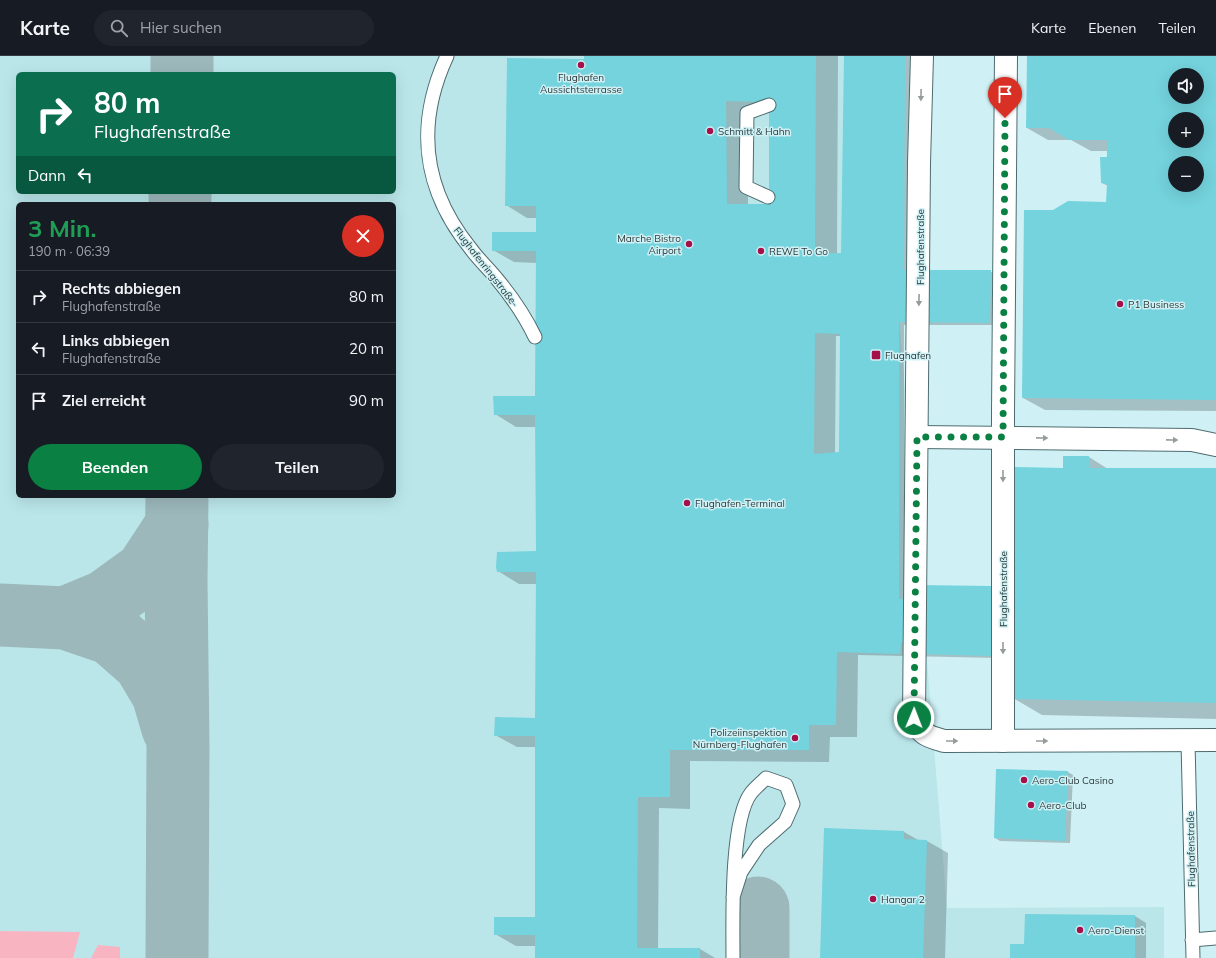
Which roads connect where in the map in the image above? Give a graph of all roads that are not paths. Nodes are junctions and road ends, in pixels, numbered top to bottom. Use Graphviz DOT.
graph roads {
  1 [pos="448,56"];
  2 [pos="922,56"];
  3 [pos="1006,56"];
  4 [pos="769,105"];
  5 [pos="768,197"];
  6 [pos="535,338"];
  7 [pos="917,437"];
  8 [pos="1003,437"];
  9 [pos="1216,445"];
  10 [pos="1216,740"];
  11 [pos="1003,741"];
  12 [pos="1188,741"];
  13 [pos="733,897"];
  14 [pos="1216,938"];
  15 [pos="1192,940"];
  16 [pos="733,958"];
  17 [pos="1193,958"];
  1 -- 6 [label="lane, Flughafenringstraße-"];
  2 -- 7 [label="street, Flughafenstraße, one-way"];
  3 -- 8 [label="street, Flughafenstraße"];
  4 -- 5 [label="lane"];
  7 -- 8 [label="street"];
  7 -- 11 [label="street, Flughafenstraße, one-way"];
  8 -- 9 [label="street, one-way"];
  8 -- 11 [label="street, Flughafenstraße, one-way"];
  10 -- 12 [label="street, Flughafenstraße"];
  11 -- 12 [label="street, Flughafenstraße, one-way"];
  12 -- 15 [label="lane, Flughafenstraße"];
  13 -- 13 [label="lane"];
  13 -- 16 [label="lane"];
  14 -- 15 [label="lane"];
  15 -- 17 [label="lane, Flughafenstraße"];
}
